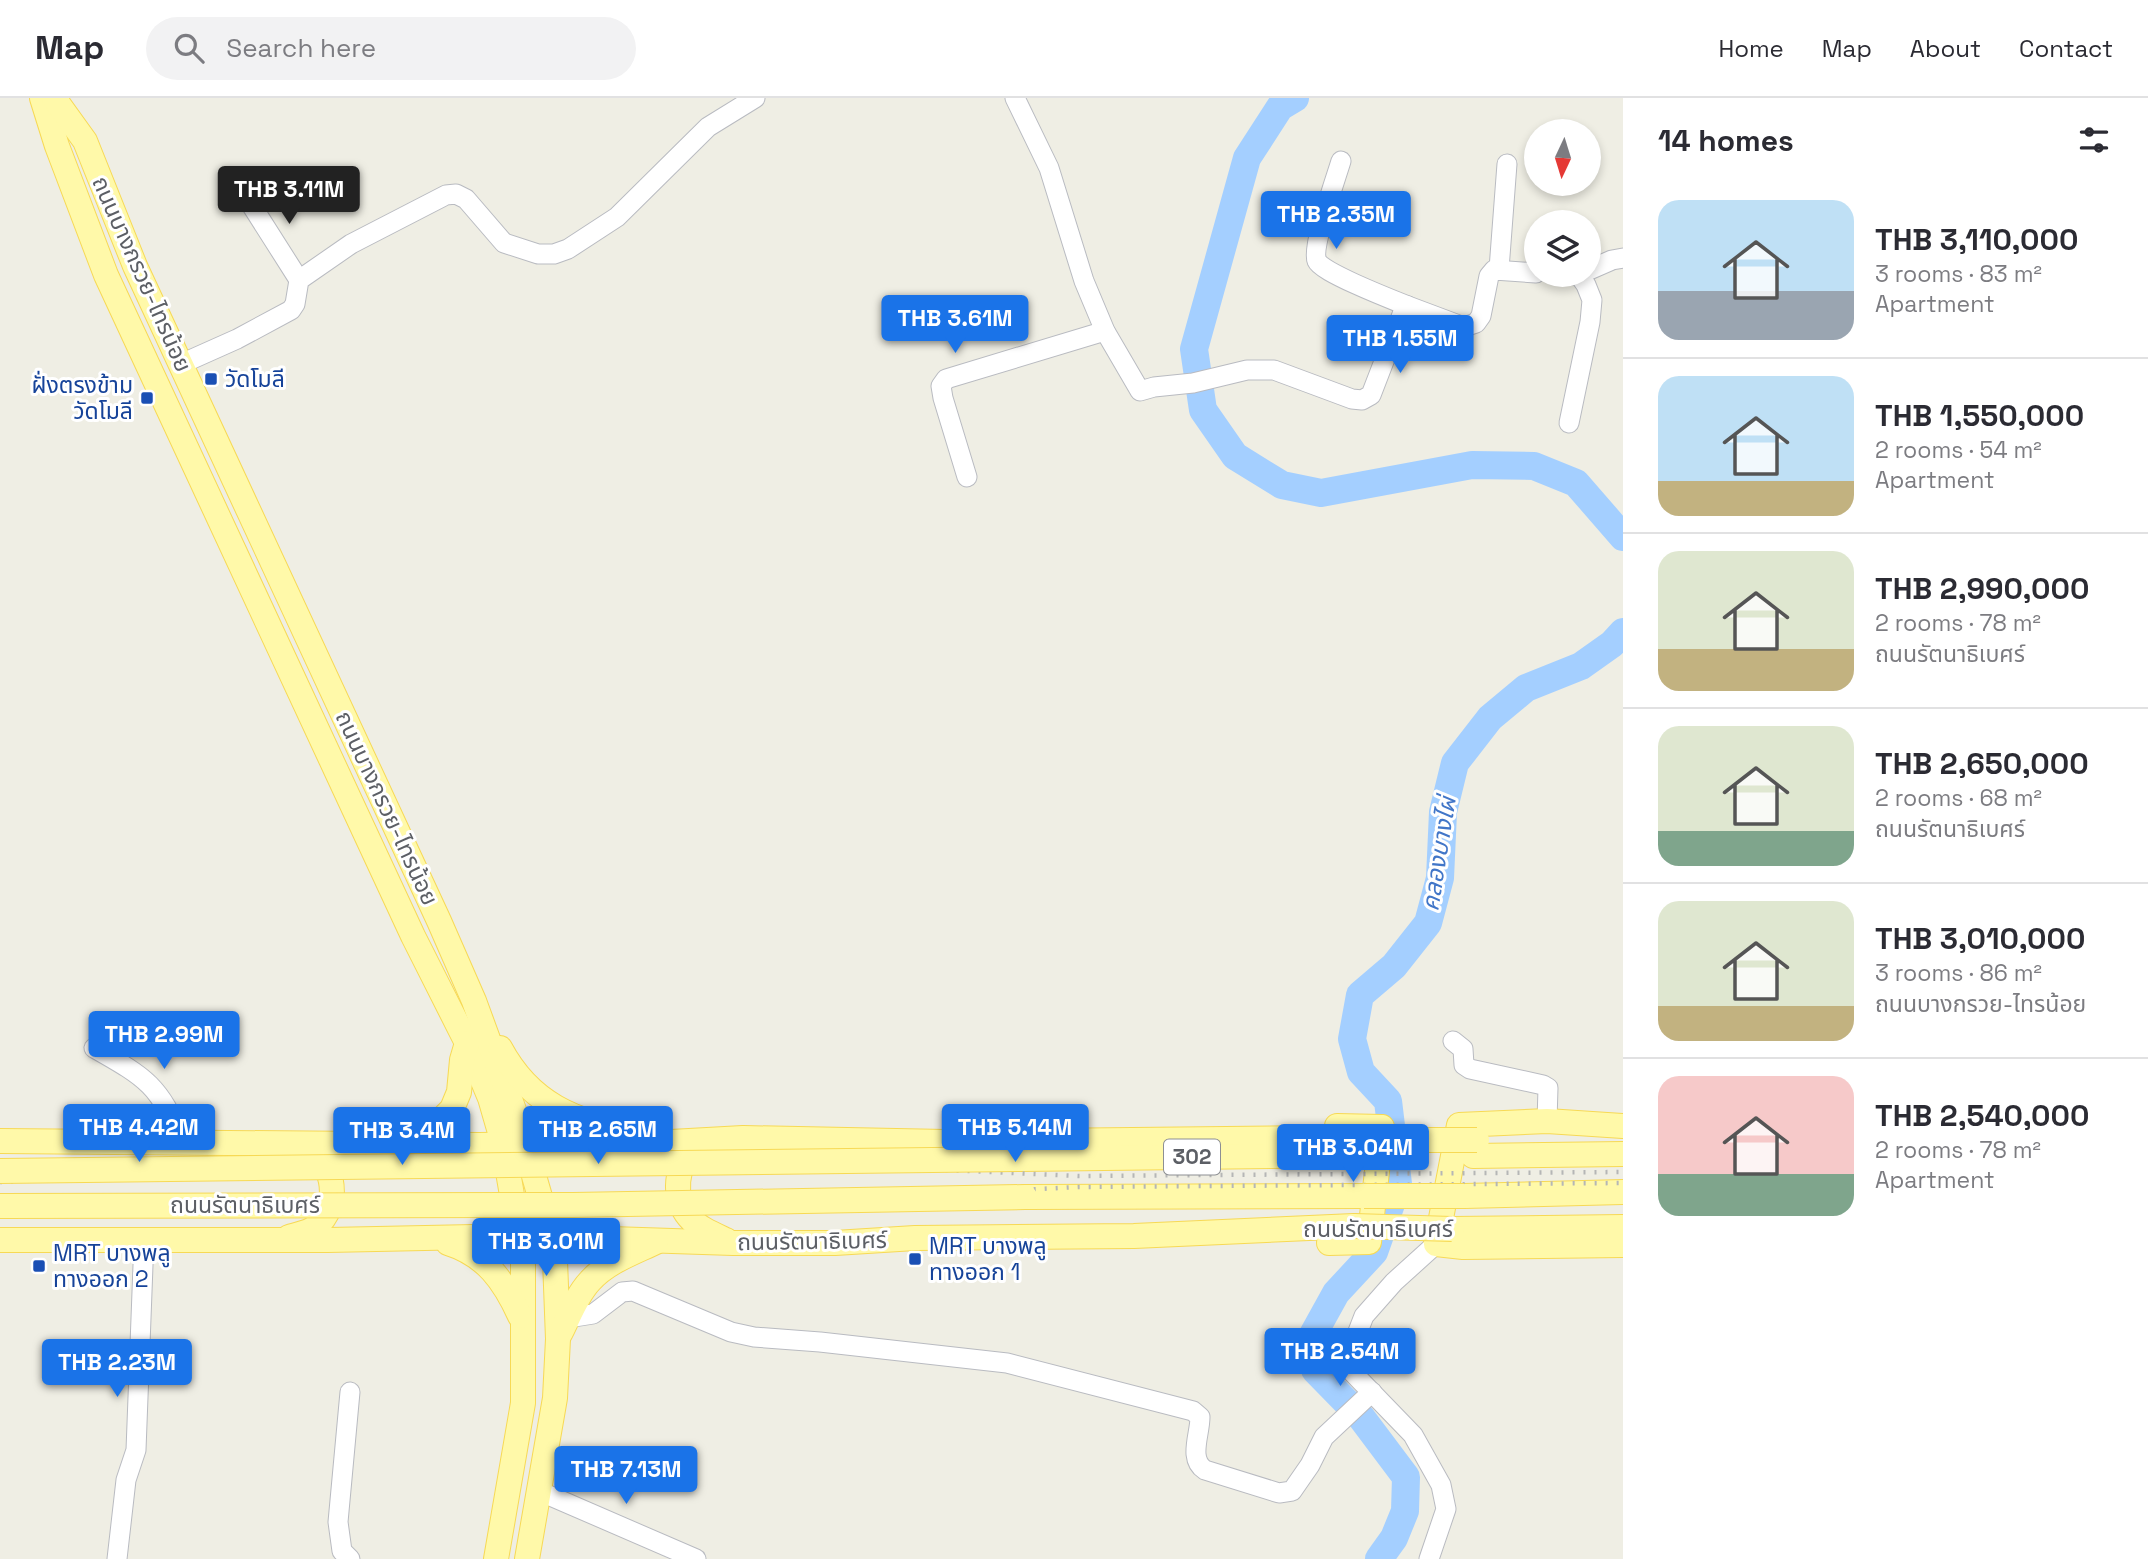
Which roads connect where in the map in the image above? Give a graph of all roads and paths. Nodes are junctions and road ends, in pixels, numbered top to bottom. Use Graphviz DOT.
graph roads {
  1 [pos="42,98"];
  2 [pos="54,98"];
  3 [pos="755,98"];
  4 [pos="1015,98"];
  5 [pos="1341,161"];
  6 [pos="1507,164"];
  7 [pos="245,195"];
  8 [pos="1623,258"];
  9 [pos="1601,265"];
  10 [pos="1499,269"];
  11 [pos="1524,271"];
  12 [pos="299,280"];
  13 [pos="1588,287"];
  14 [pos="1408,306"];
  15 [pos="1105,331"];
  16 [pos="181,364"];
  17 [pos="153,377"];
  18 [pos="1569,423"];
  19 [pos="967,477"];
  20 [pos="474,1001"];
  21 [pos="1452,1041"];
  22 [pos="467,1043"];
  23 [pos="94,1048"];
  24 [pos="1547,1122"];
  25 [pos="1623,1126"];
  26 [pos="723,1139"];
  27 [pos="1623,1139"];
  28 [pos="1095,1140"];
  29 [pos="0,1141"];
  30 [pos="182,1141"];
  31 [pos="671,1142"];
  32 [pos="279,1143"];
  33 [pos="514,1143"];
  34 [pos="341,1144"];
  35 [pos="1360,1147"];
  36 [pos="1475,1148"];
  37 [pos="1623,1154"];
  38 [pos="0,1171"];
  39 [pos="1623,1192"];
  40 [pos="0,1206"];
  41 [pos="1623,1227"];
  42 [pos="520,1236"];
  43 [pos="1094,1236"];
  44 [pos="1444,1237"];
  45 [pos="436,1238"];
  46 [pos="552,1238"];
  47 [pos="144,1239"];
  48 [pos="271,1239"];
  49 [pos="0,1240"];
  50 [pos="660,1241"];
  51 [pos="733,1243"];
  52 [pos="1623,1245"];
  53 [pos="523,1313"];
  54 [pos="561,1320"];
  55 [pos="350,1392"];
  56 [pos="1367,1398"];
  57 [pos="539,1490"];
  58 [pos="117,1559"];
  59 [pos="350,1559"];
  60 [pos="496,1559"];
  61 [pos="527,1559"];
  62 [pos="696,1559"];
  63 [pos="1429,1559"];
  1 -- 17 [label="main road, ถนนบางกรวย-ไทรน้อย"];
  2 -- 16 [label="main road, ถนนบางกรวย-ไทรน้อย"];
  3 -- 12 [label="street"];
  4 -- 15 [label="street"];
  5 -- 14 [label="street"];
  6 -- 10 [label="street"];
  7 -- 12 [label="street"];
  8 -- 9 [label="street"];
  10 -- 11 [label="street"];
  10 -- 14 [label="street"];
  12 -- 16 [label="street"];
  13 -- 18 [label="street"];
  14 -- 15 [label="street"];
  15 -- 19 [label="street"];
  16 -- 17 [label="main road"];
  16 -- 20 [label="main road, ถนนบางกรวย-ไทรน้อย"];
  17 -- 22 [label="main road, ถนนบางกรวย-ไทรน้อย"];
  20 -- 31 [label="main road"];
  20 -- 33 [label="main road, ถนนบางกรวย-ไทรน้อย"];
  21 -- 24 [label="street"];
  22 -- 33 [label="main road, ถนนบางกรวย-ไทรน้อย"];
  22 -- 34 [label="main road"];
  23 -- 30 [label="street"];
  24 -- 25 [label="main road"];
  24 -- 44 [label="main road"];
  26 -- 28 [label="main road, ถนนรัตนาธิเบศร์ / 302"];
  26 -- 31 [label="main road, ถนนรัตนาธิเบศร์ / 302"];
  26 -- 51 [label="main road"];
  27 -- 36 [label="main road, ถนนรัตนาธิเบศร์ / 302"];
  28 -- 35 [label="main road, ถนนรัตนาธิเบศร์ / 302"];
  28 -- 43 [label="main road"];
  29 -- 30 [label="main road, ถนนรัตนาธิเบศร์ / 302"];
  30 -- 32 [label="main road, ถนนรัตนาธิเบศร์ / 302"];
  31 -- 33 [label="main road, ถนนรัตนาธิเบศร์ / 302"];
  32 -- 34 [label="main road, ถนนรัตนาธิเบศร์ / 302"];
  32 -- 48 [label="main road"];
  33 -- 34 [label="main road, ถนนรัตนาธิเบศร์ / 302"];
  33 -- 42 [label="main road, ถนนบางกรวย-ไทรน้อย"];
  33 -- 46 [label="main road, ถนนบางกรวย-ไทรน้อย"];
  35 -- 36 [label="main road, ถนนรัตนาธิเบศร์ / 302"];
  35 -- 38 [label="main road, ถนนรัตนาธิเบศร์ / 302, bridge"];
  36 -- 37 [label="main road, ถนนรัตนาธิเบศร์ / 302"];
  39 -- 40 [label="main road, ถนนรัตนาธิเบศร์ / 302, bridge"];
  41 -- 44 [label="main road, ถนนรัตนาธิเบศร์"];
  42 -- 45 [label="main road, ถนนรัตนาธิเบศร์"];
  42 -- 46 [label="main road, ถนนรัตนาธิเบศร์"];
  42 -- 53 [label="main road, ถนนบางกรวย-ไทรน้อย"];
  43 -- 44 [label="main road, ถนนรัตนาธิเบศร์, bridge"];
  43 -- 51 [label="main road, ถนนรัตนาธิเบศร์"];
  44 -- 52 [label="main road"];
  44 -- 56 [label="street"];
  45 -- 48 [label="main road, ถนนรัตนาธิเบศร์"];
  45 -- 53 [label="main road"];
  46 -- 50 [label="main road, ถนนรัตนาธิเบศร์"];
  46 -- 54 [label="main road, ถนนบางกรวย-ไทรน้อย"];
  47 -- 48 [label="main road, ถนนรัตนาธิเบศร์"];
  47 -- 49 [label="main road, ถนนรัตนาธิเบศร์"];
  47 -- 58 [label="street"];
  50 -- 51 [label="main road, ถนนรัตนาธิเบศร์"];
  50 -- 54 [label="main road"];
  53 -- 54 [label="main road"];
  53 -- 60 [label="main road, ถนนบางกรวย-ไทรน้อย"];
  54 -- 56 [label="street"];
  54 -- 57 [label="main road, ถนนบางกรวย-ไทรน้อย"];
  55 -- 59 [label="street"];
  56 -- 63 [label="street"];
  57 -- 61 [label="main road, ถนนบางกรวย-ไทรน้อย"];
  57 -- 62 [label="street"];
}
